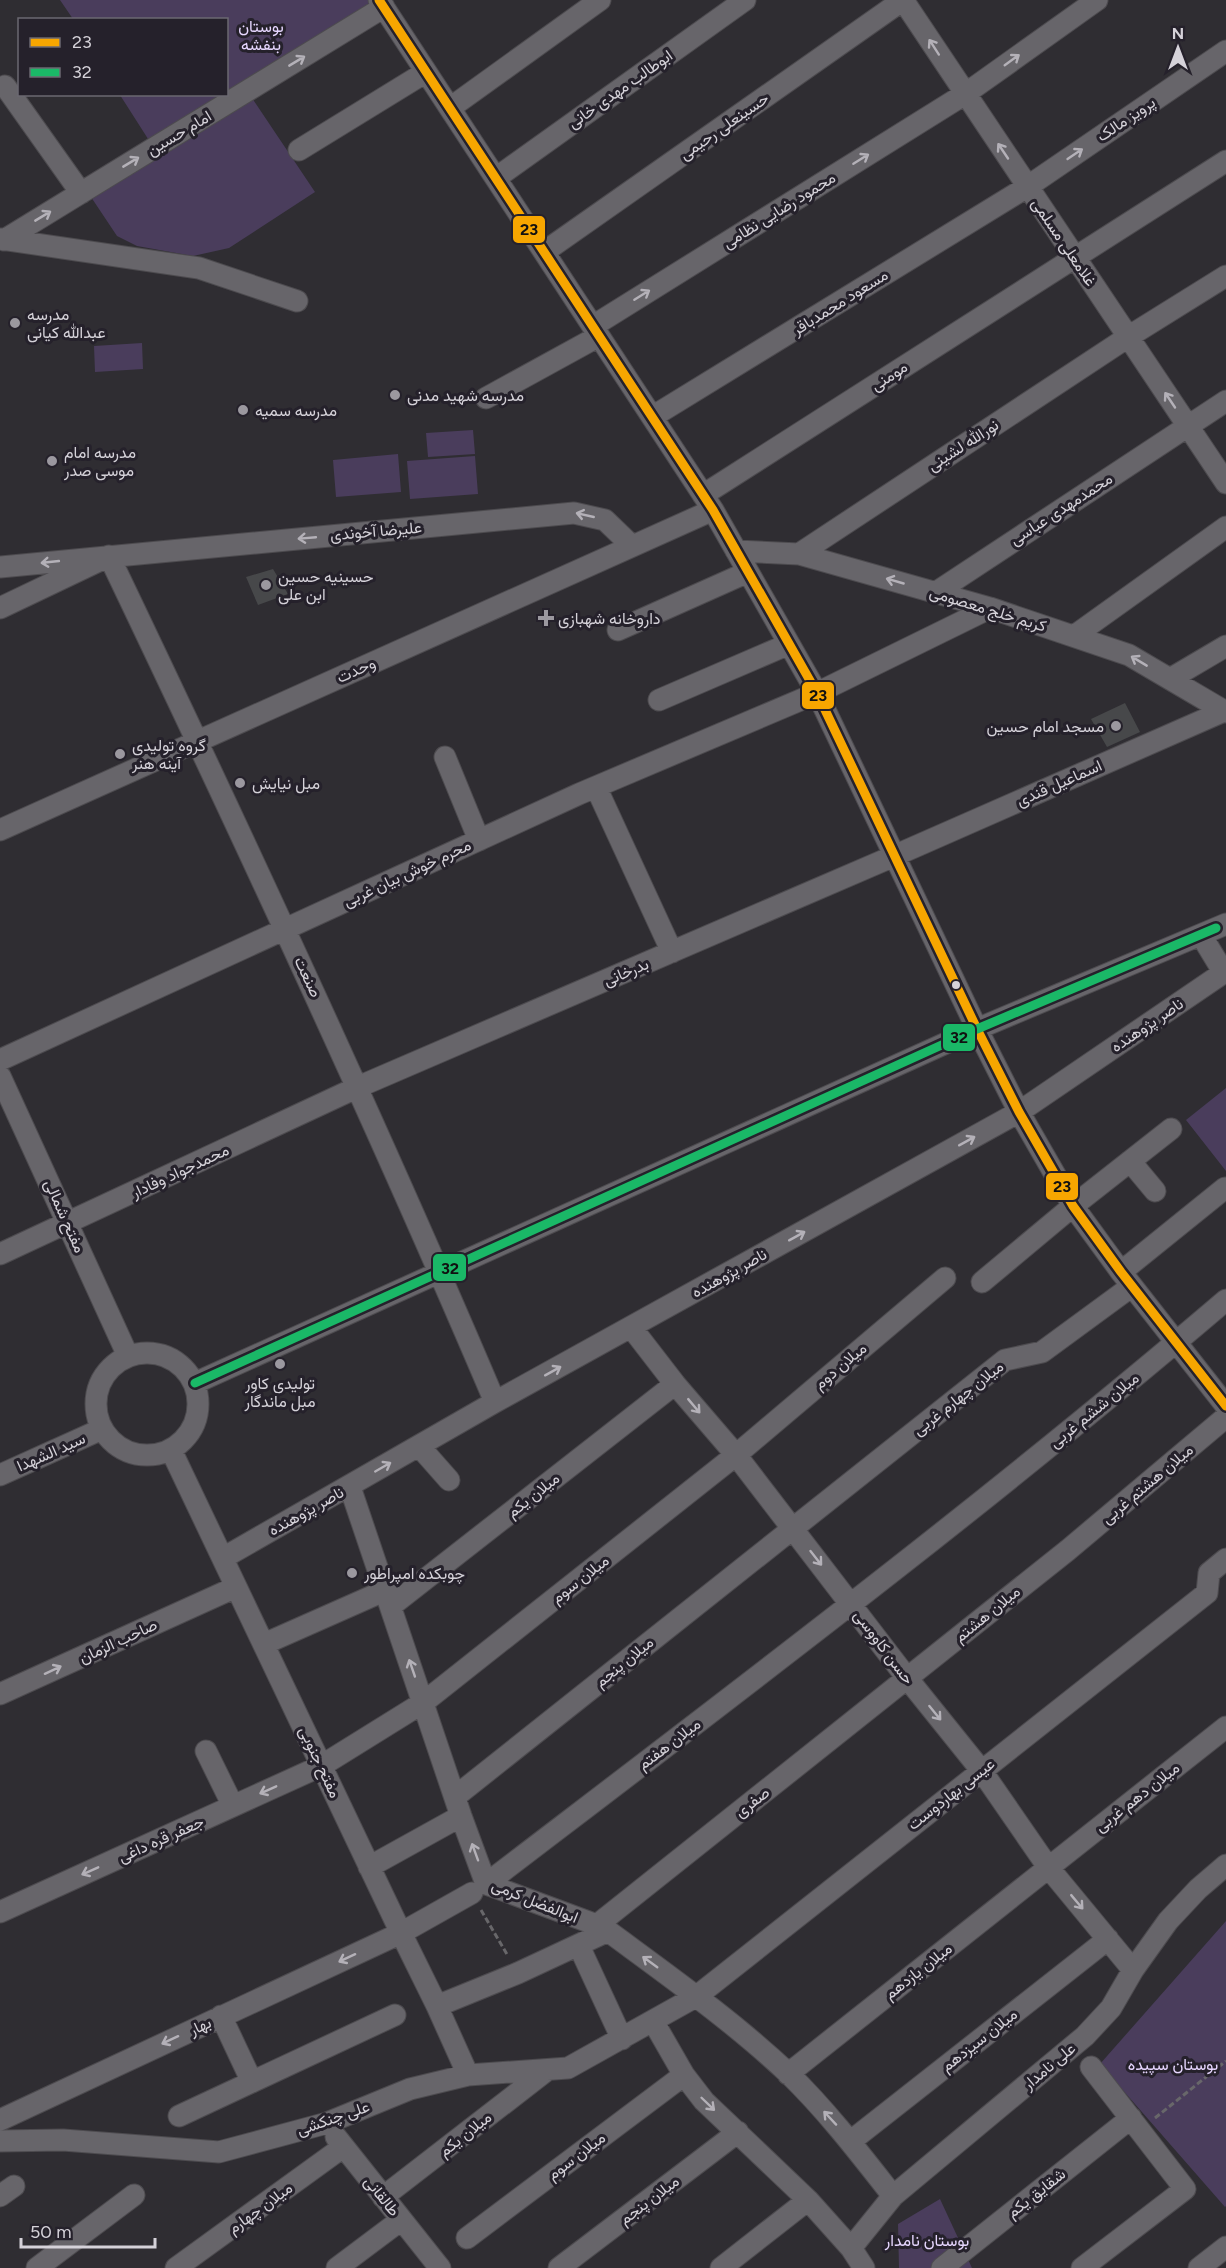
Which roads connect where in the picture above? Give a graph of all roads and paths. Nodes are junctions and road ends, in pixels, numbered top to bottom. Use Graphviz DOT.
graph roads {
  1 [pos="600,0"];
  2 [pos="745,0"];
  3 [pos="903,0"];
  4 [pos="1097,0"];
  5 [pos="382,4"];
  6 [pos="1226,51"];
  7 [pos="426,72"];
  8 [pos="8,84"];
  9 [pos="965,94"];
  10 [pos="450,108"];
  11 [pos="299,150"];
  12 [pos="1226,161"];
  13 [pos="496,178"];
  14 [pos="1027,187"];
  15 [pos="81,193"];
  16 [pos="2,240"];
  17 [pos="544,252"];
  18 [pos="1074,257"];
  19 [pos="1226,276"];
  20 [pos="297,301"];
  21 [pos="596,331"];
  22 [pos="1128,337"];
  23 [pos="486,398"];
  24 [pos="1226,401"];
  25 [pos="652,417"];
  26 [pos="1188,426"];
  27 [pos="1226,483"];
  28 [pos="708,502"];
  29 [pos="1226,527"];
  30 [pos="632,546"];
  31 [pos="736,551"];
  32 [pos="799,554"];
  33 [pos="110,556"];
  34 [pos="0,567"];
  35 [pos="748,572"];
  36 [pos="935,592"];
  37 [pos="0,608"];
  38 [pos="990,608"];
  39 [pos="618,630"];
  40 [pos="1074,636"];
  41 [pos="789,644"];
  42 [pos="1226,646"];
  43 [pos="1170,679"];
  44 [pos="817,693"];
  45 [pos="658,700"];
  46 [pos="1225,712"];
  47 [pos="198,741"];
  48 [pos="446,758"];
  49 [pos="596,788"];
  50 [pos="0,830"];
  51 [pos="480,840"];
  52 [pos="894,856"];
  53 [pos="1226,924"];
  54 [pos="286,929"];
  55 [pos="1201,934"];
  56 [pos="672,952"];
  57 [pos="1225,972"];
  58 [pos="977,1029"];
  59 [pos="0,1060"];
  60 [pos="0,1076"];
  61 [pos="358,1087"];
  62 [pos="1019,1112"];
  63 [pos="1171,1130"];
  64 [pos="1130,1161"];
  65 [pos="1225,1188"];
  66 [pos="1155,1191"];
  67 [pos="1073,1206"];
  68 [pos="68,1224"];
  69 [pos="0,1254"];
  70 [pos="440,1272"];
  71 [pos="945,1278"];
  72 [pos="1127,1279"];
  73 [pos="982,1282"];
  74 [pos="1226,1300"];
  75 [pos="631,1327"];
  76 [pos="1176,1342"];
  77 [pos="128,1356"];
  78 [pos="195,1383"];
  79 [pos="675,1384"];
  80 [pos="495,1402"];
  81 [pos="1226,1406"];
  82 [pos="1226,1417"];
  83 [pos="102,1429"];
  84 [pos="419,1446"];
  85 [pos="171,1450"];
  86 [pos="736,1455"];
  87 [pos="0,1475"];
  88 [pos="449,1480"];
  89 [pos="350,1487"];
  90 [pos="792,1528"];
  91 [pos="1068,1550"];
  92 [pos="223,1558"];
  93 [pos="1226,1559"];
  94 [pos="236,1587"];
  95 [pos="388,1598"];
  96 [pos="851,1604"];
  97 [pos="264,1644"];
  98 [pos="907,1678"];
  99 [pos="0,1694"];
  100 [pos="424,1702"];
  101 [pos="1226,1727"];
  102 [pos="206,1751"];
  103 [pos="321,1766"];
  104 [pos="981,1770"];
  105 [pos="233,1806"];
  106 [pos="458,1806"];
  107 [pos="1226,1865"];
  108 [pos="369,1867"];
  109 [pos="1048,1867"];
  110 [pos="479,1889"];
  111 [pos="0,1911"];
  112 [pos="602,1928"];
  113 [pos="400,1933"];
  114 [pos="1108,1939"];
  115 [pos="579,1946"];
  116 [pos="1133,1970"];
  117 [pos="518,1974"];
  118 [pos="697,1996"];
  119 [pos="437,2006"];
  120 [pos="395,2014"];
  121 [pos="220,2016"];
  122 [pos="653,2021"];
  123 [pos="622,2039"];
  124 [pos="1226,2061"];
  125 [pos="1091,2067"];
  126 [pos="546,2071"];
  127 [pos="788,2074"];
  128 [pos="468,2075"];
  129 [pos="684,2075"];
  130 [pos="252,2082"];
  131 [pos="179,2116"];
  132 [pos="0,2120"];
  133 [pos="327,2123"];
  134 [pos="1135,2124"];
  135 [pos="738,2132"];
  136 [pos="0,2141"];
  137 [pos="851,2141"];
  138 [pos="343,2147"];
  139 [pos="134,2195"];
  140 [pos="893,2196"];
  141 [pos="383,2197"];
  142 [pos="808,2200"];
  143 [pos="401,2220"];
  144 [pos="467,2238"];
  145 [pos="1226,2247"];
  146 [pos="851,2248"];
  147 [pos="37,2268"];
  148 [pos="176,2268"];
  149 [pos="337,2268"];
  150 [pos="440,2268"];
  151 [pos="560,2268"];
  152 [pos="721,2268"];
  153 [pos="864,2268"];
  154 [pos="942,2268"];
  155 [pos="1082,2268"];
  156 [pos="1199,2268"];
  1 -- 10 [label="street"];
  2 -- 13 [label="street, ابوطالب مهدی خانی"];
  9 -- 3 [label="street, غلامعلی مسلمی, one-way"];
  3 -- 17 [label="street, حسینعلی رحیمی"];
  9 -- 4 [label="street, محمود رضایی نظامی, one-way"];
  5 -- 7 [label="street"];
  15 -- 5 [label="street, امام حسین, one-way"];
  14 -- 6 [label="street, پرویز مالک, one-way"];
  7 -- 10 [label="street"];
  7 -- 11 [label="street"];
  8 -- 15 [label="street"];
  14 -- 9 [label="street, غلامعلی مسلمی, one-way"];
  21 -- 9 [label="street, محمود رضایی نظامی, one-way"];
  10 -- 13 [label="street"];
  12 -- 18 [label="street"];
  13 -- 17 [label="street"];
  14 -- 18 [label="street, غلامعلی مسلمی"];
  14 -- 25 [label="street, مسعود محمدباقر"];
  16 -- 15 [label="street, امام حسین, one-way"];
  16 -- 20 [label="street, امام حسین"];
  17 -- 21 [label="street"];
  18 -- 22 [label="street, غلامعلی مسلمی"];
  18 -- 28 [label="street, مومنی"];
  19 -- 22 [label="street, نورالله لشینی"];
  21 -- 23 [label="street, محمود رضایی نظامی"];
  21 -- 25 [label="street"];
  26 -- 22 [label="street, غلامعلی مسلمی, one-way"];
  22 -- 32 [label="street, نورالله لشینی"];
  24 -- 26 [label="street, محمدمهدی عباسی"];
  25 -- 28 [label="street"];
  26 -- 27 [label="street, غلامعلی مسلمی"];
  26 -- 36 [label="street, محمدمهدی عباسی"];
  28 -- 30 [label="street, وحدت"];
  28 -- 31 [label="street"];
  29 -- 40 [label="street"];
  30 -- 33 [label="street, علیرضا آخوندی, one-way"];
  30 -- 47 [label="street, وحدت"];
  31 -- 32 [label="street, کریم خلج معصومی"];
  31 -- 35 [label="street"];
  36 -- 32 [label="street, کریم خلج معصومی, one-way"];
  33 -- 34 [label="street, علیرضا آخوندی, one-way"];
  33 -- 37 [label="street, علیرضا آخوندی"];
  33 -- 47 [label="street, صنعت"];
  35 -- 39 [label="street"];
  35 -- 41 [label="street"];
  36 -- 38 [label="street, کریم خلج معصومی"];
  38 -- 40 [label="street, کریم خلج معصومی"];
  38 -- 44 [label="street, محرم خوش بیان غربی"];
  43 -- 40 [label="street, کریم خلج معصومی, one-way"];
  41 -- 44 [label="street"];
  41 -- 45 [label="street"];
  42 -- 43 [label="street"];
  43 -- 46 [label="street, کریم خلج معصومی"];
  44 -- 49 [label="street, محرم خوش بیان غربی"];
  44 -- 52 [label="street"];
  46 -- 52 [label="street, اسماعیل قندی"];
  47 -- 50 [label="street, وحدت"];
  47 -- 54 [label="street, صنعت"];
  48 -- 51 [label="street"];
  49 -- 51 [label="street, محرم خوش بیان غربی"];
  49 -- 56 [label="street"];
  51 -- 54 [label="street, محرم خوش بیان غربی"];
  52 -- 56 [label="street, بدرخانی"];
  52 -- 58 [label="street"];
  53 -- 55 [label="street"];
  54 -- 59 [label="street, محرم خوش بیان غربی"];
  54 -- 61 [label="street, صنعت"];
  55 -- 57 [label="street"];
  55 -- 58 [label="street"];
  56 -- 61 [label="street, بدرخانی"];
  57 -- 62 [label="street, ناصر پژوهنده"];
  58 -- 62 [label="street"];
  58 -- 70 [label="street"];
  60 -- 68 [label="street, مفتح شمالی"];
  61 -- 68 [label="street, محمدجواد وفادار"];
  61 -- 70 [label="street, صنعت"];
  62 -- 67 [label="street"];
  75 -- 62 [label="street, ناصر پژوهنده, one-way"];
  63 -- 64 [label="street"];
  64 -- 66 [label="street"];
  64 -- 67 [label="street"];
  65 -- 72 [label="street, میلان چهارم غربی"];
  67 -- 72 [label="street"];
  67 -- 73 [label="street"];
  68 -- 69 [label="street, محمدجواد وفادار"];
  68 -- 77 [label="street, مفتح شمالی"];
  70 -- 78 [label="street"];
  70 -- 80 [label="street, صنعت"];
  71 -- 86 [label="street, میلان دوم"];
  72 -- 76 [label="street"];
  72 -- 90 [label="street, میلان چهارم غربی"];
  74 -- 76 [label="street, میلان ششم غربی"];
  75 -- 79 [label="street, حسن کاووسی"];
  80 -- 75 [label="street, ناصر پژوهنده, one-way"];
  76 -- 81 [label="street"];
  76 -- 96 [label="street, میلان ششم غربی"];
  77 -- 78 [label="street"];
  77 -- 83 [label="street"];
  78 -- 85 [label="street"];
  79 -- 86 [label="street, حسن کاووسی, one-way"];
  79 -- 95 [label="street, میلان یکم"];
  80 -- 84 [label="street, ناصر پژوهنده"];
  82 -- 91 [label="street, میلان هشتم غربی"];
  83 -- 85 [label="street"];
  83 -- 87 [label="street, سید الشهدا"];
  84 -- 88 [label="street"];
  89 -- 84 [label="street, ناصر پژوهنده, one-way"];
  85 -- 92 [label="street, مفتح جنوبی"];
  86 -- 90 [label="street, حسن کاووسی"];
  86 -- 100 [label="street, میلان سوم"];
  89 -- 92 [label="street, ناصر پژوهنده"];
  89 -- 95 [label="street, ابوالفضل کرمی"];
  90 -- 96 [label="street, حسن کاووسی, one-way"];
  90 -- 106 [label="street, میلان پنجم"];
  91 -- 98 [label="street, میلان هشتم"];
  92 -- 94 [label="street, مفتح جنوبی"];
  93 -- 104 [label="street, عیسی بهاردوست"];
  94 -- 97 [label="street, مفتح جنوبی"];
  99 -- 94 [label="street, صاحب الزمان, one-way"];
  95 -- 97 [label="street, میلان یکم"];
  100 -- 95 [label="street, ابوالفضل کرمی, one-way"];
  96 -- 98 [label="street, حسن کاووسی"];
  96 -- 110 [label="street, میلان هفتم"];
  97 -- 103 [label="street, مفتح جنوبی"];
  98 -- 104 [label="street, حسن کاووسی, one-way"];
  98 -- 112 [label="street, صفری"];
  100 -- 103 [label="street, میلان سوم"];
  100 -- 106 [label="street, ابوالفضل کرمی"];
  101 -- 109 [label="street, میلان دهم غربی"];
  102 -- 105 [label="street"];
  103 -- 105 [label="street, جعفر قره داغی, one-way"];
  103 -- 108 [label="street, مفتح جنوبی"];
  104 -- 109 [label="street, حسن کاووسی"];
  104 -- 118 [label="street, عیسی بهاردوست"];
  105 -- 111 [label="street, جعفر قره داغی, one-way"];
  106 -- 108 [label="street, میلان پنجم"];
  110 -- 106 [label="street, ابوالفضل کرمی, one-way"];
  107 -- 116 [label="street, علی نامدار"];
  108 -- 113 [label="street, مفتح جنوبی"];
  109 -- 114 [label="street, حسن کاووسی, one-way"];
  109 -- 127 [label="street, میلان یازدهم"];
  110 -- 112 [label="street, ابوالفضل کرمی"];
  110 -- 113 [label="street, میلان هفتم"];
  110 -- 117 [label="path"];
  112 -- 115 [label="street, صفری"];
  118 -- 112 [label="street, ابوالفضل کرمی, one-way"];
  113 -- 119 [label="street, مفتح جنوبی"];
  113 -- 121 [label="street, بهار, one-way"];
  114 -- 116 [label="street, حسن کاووسی"];
  114 -- 137 [label="street, میلان سیزدهم"];
  115 -- 117 [label="street, صفری"];
  115 -- 123 [label="street"];
  116 -- 140 [label="street, علی نامدار"];
  117 -- 119 [label="street, صفری"];
  118 -- 122 [label="street, عیسی بهاردوست"];
  118 -- 127 [label="street, ابوالفضل کرمی"];
  119 -- 128 [label="street, مفتح جنوبی"];
  120 -- 130 [label="street"];
  121 -- 130 [label="street"];
  121 -- 132 [label="street, بهار, one-way"];
  122 -- 123 [label="street, علی چنکشی"];
  122 -- 129 [label="street"];
  123 -- 126 [label="street, علی چنکشی"];
  124 -- 134 [label="path"];
  125 -- 134 [label="street"];
  126 -- 128 [label="street, علی چنکشی"];
  126 -- 141 [label="street, میلان یکم"];
  137 -- 127 [label="street, ابوالفضل کرمی, one-way"];
  128 -- 133 [label="street, علی چنکشی"];
  129 -- 135 [label="street, one-way"];
  129 -- 144 [label="street, میلان سوم"];
  130 -- 131 [label="street"];
  133 -- 136 [label="street, علی چنکشی"];
  133 -- 138 [label="street, طالقانی"];
  134 -- 154 [label="street, شقایق یکم"];
  134 -- 155 [label="street"];
  135 -- 142 [label="street"];
  135 -- 151 [label="street, میلان پنجم"];
  137 -- 140 [label="street, ابوالفضل کرمی"];
  138 -- 141 [label="street, طالقانی"];
  138 -- 148 [label="street, میلان چهارم"];
  139 -- 147 [label="street"];
  140 -- 146 [label="street, علی نامدار"];
  141 -- 143 [label="street, طالقانی"];
  142 -- 146 [label="street"];
  142 -- 152 [label="street"];
  143 -- 149 [label="street"];
  143 -- 150 [label="street, طالقانی"];
  145 -- 156 [label="street"];
  146 -- 153 [label="street"];
}
